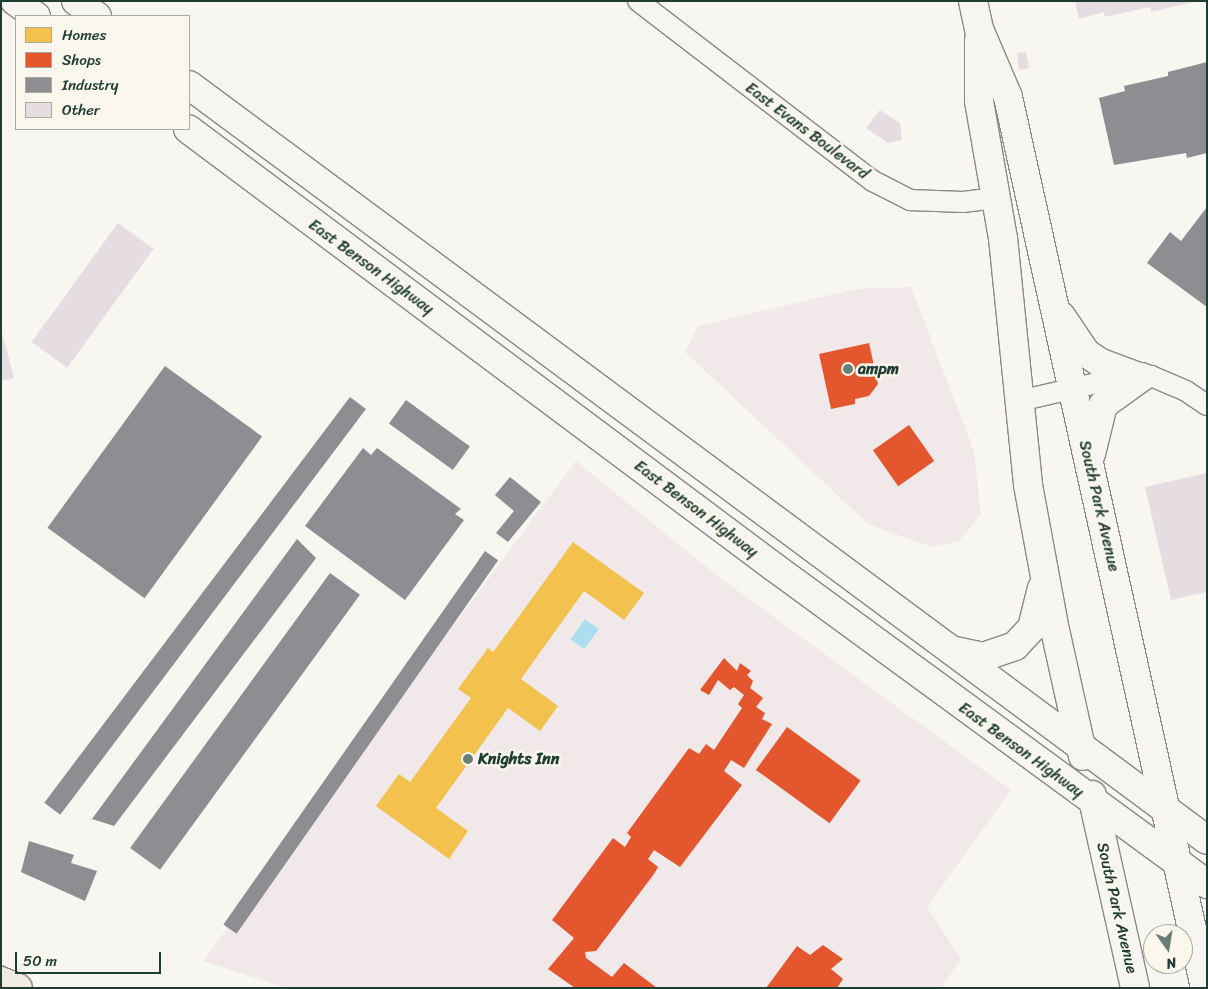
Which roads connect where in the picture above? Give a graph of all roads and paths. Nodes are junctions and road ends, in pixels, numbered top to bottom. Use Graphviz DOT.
graph roads {
  1 [pos="15,1"];
  2 [pos="76,1"];
  3 [pos="638,1"];
  4 [pos="973,1"];
  5 [pos="35,15"];
  6 [pos="96,15"];
  7 [pos="979,29"];
  8 [pos="190,86"];
  9 [pos="189,130"];
  10 [pos="998,198"];
  11 [pos="1051,297"];
  12 [pos="488,306"];
  13 [pos="464,336"];
  14 [pos="1141,377"];
  15 [pos="1072,389"];
  16 [pos="1019,401"];
  17 [pos="1207,405"];
  18 [pos="1089,465"];
  19 [pos="1043,564"];
  20 [pos="942,643"];
  21 [pos="1081,746"];
  22 [pos="1094,803"];
  23 [pos="1167,812"];
  24 [pos="1207,840"];
  25 [pos="1177,862"];
  26 [pos="1207,884"];
  27 [pos="1,981"];
  28 [pos="18,988"];
  29 [pos="1135,988"];
  30 [pos="1205,988"];
  1 -- 5 [label="main road"];
  2 -- 6 [label="main road"];
  3 -- 10 [label="street, East Evans Boulevard"];
  4 -- 7 [label="main road, South Park Avenue"];
  7 -- 10 [label="main road, South Park Avenue"];
  7 -- 11 [label="main road, South Park Avenue"];
  8 -- 12 [label="main road"];
  9 -- 13 [label="main road, East Benson Highway"];
  10 -- 16 [label="main road, South Park Avenue"];
  11 -- 14 [label="main road"];
  11 -- 15 [label="main road, South Park Avenue"];
  12 -- 13 [label="main road"];
  12 -- 20 [label="main road"];
  13 -- 22 [label="main road, East Benson Highway"];
  14 -- 15 [label="street"];
  14 -- 17 [label="street"];
  14 -- 18 [label="main road"];
  15 -- 16 [label="street"];
  15 -- 18 [label="main road, South Park Avenue"];
  16 -- 19 [label="main road, South Park Avenue"];
  18 -- 23 [label="main road, South Park Avenue"];
  19 -- 20 [label="main road"];
  19 -- 21 [label="main road, South Park Avenue"];
  20 -- 21 [label="main road"];
  21 -- 22 [label="main road, South Park Avenue"];
  21 -- 23 [label="main road"];
  22 -- 25 [label="main road, East Benson Highway"];
  22 -- 29 [label="main road, South Park Avenue"];
  23 -- 24 [label="main road"];
  23 -- 25 [label="main road, South Park Avenue"];
  25 -- 26 [label="main road, East Benson Highway"];
  25 -- 30 [label="main road, South Park Avenue"];
  27 -- 28 [label="highway"];
}
